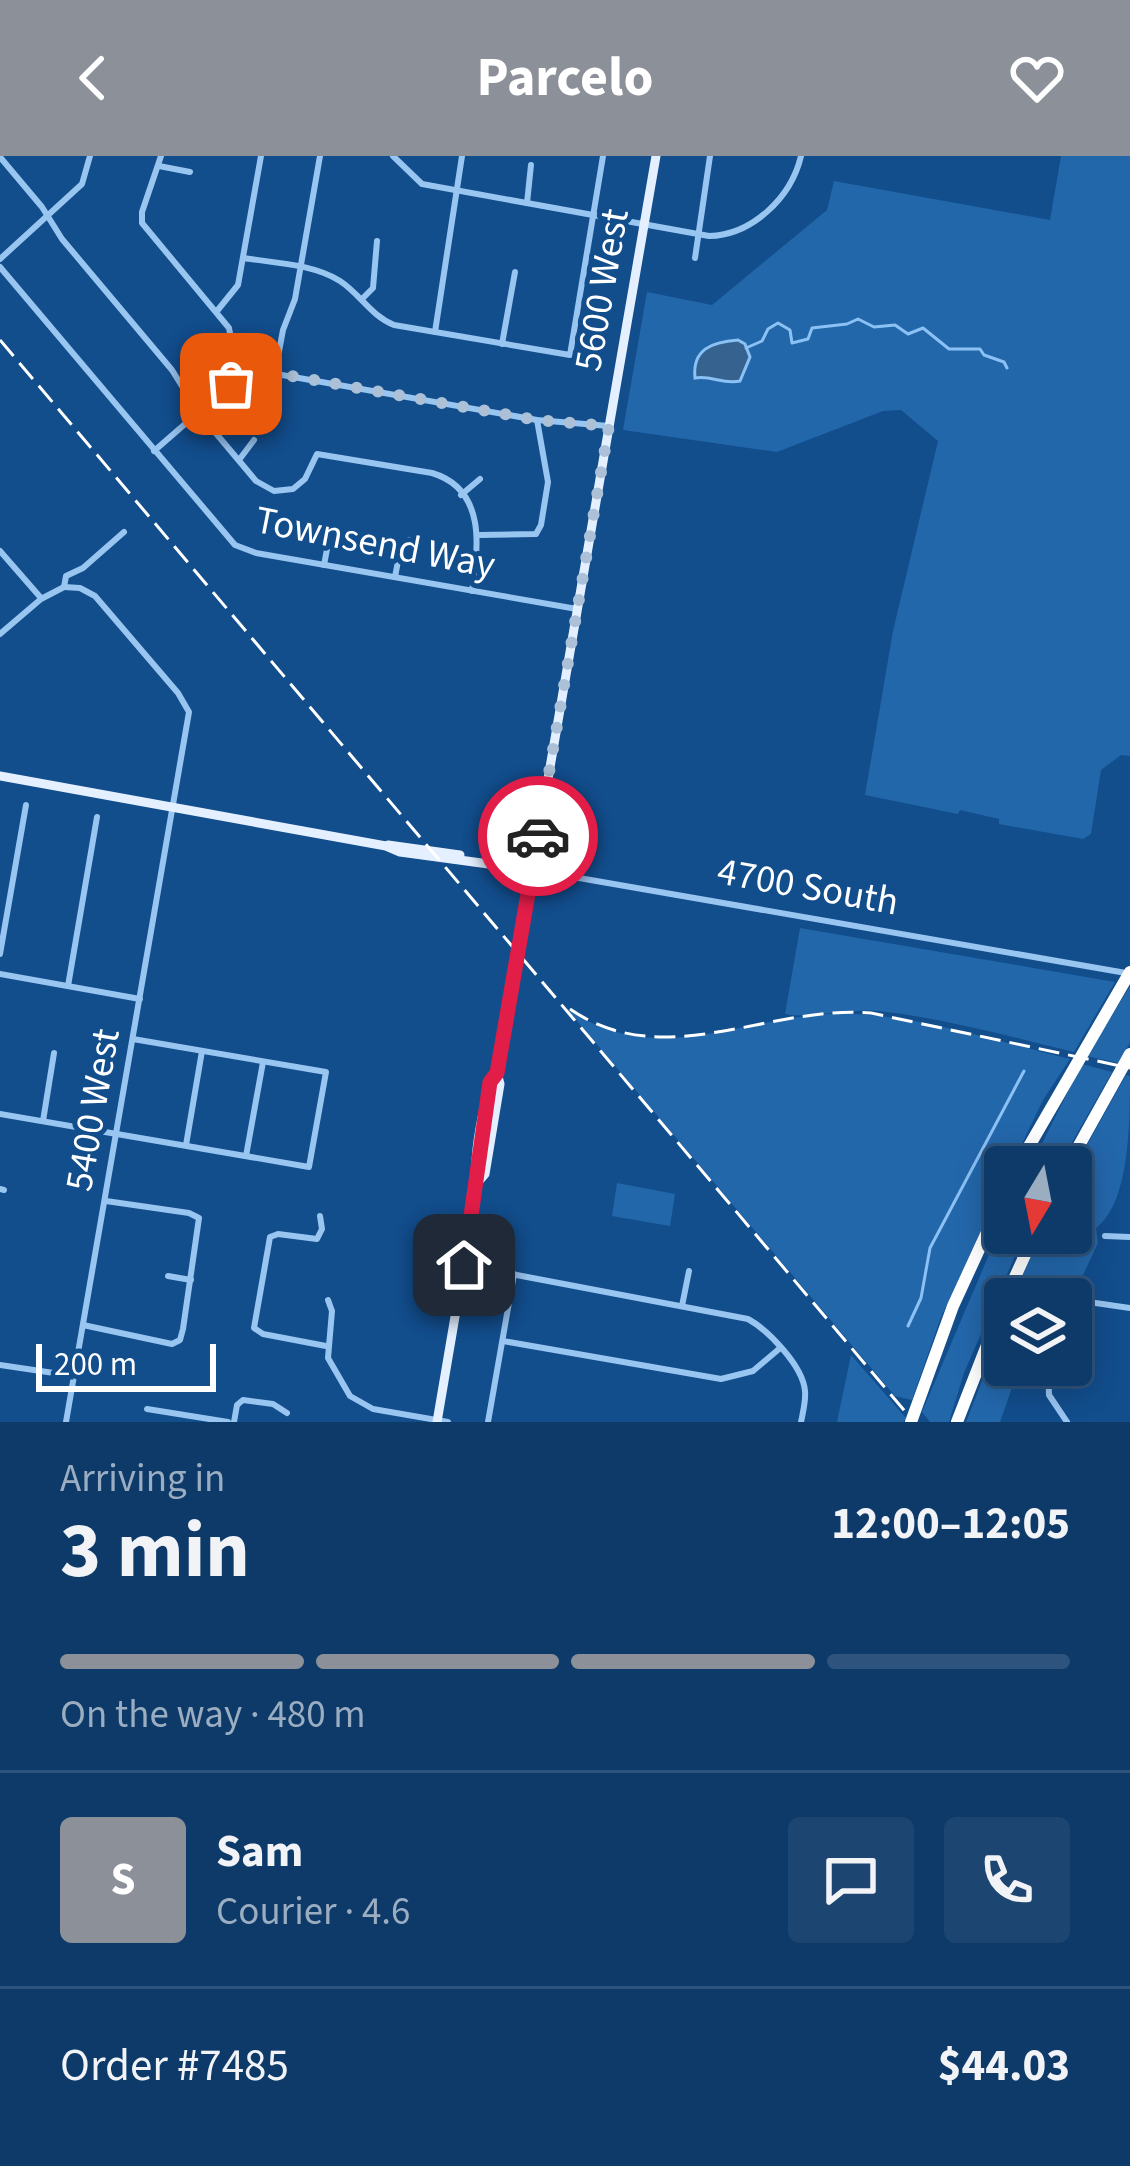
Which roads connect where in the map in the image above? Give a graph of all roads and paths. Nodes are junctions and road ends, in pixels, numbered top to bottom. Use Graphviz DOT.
graph roads {
  1 [pos="90,156"];
  2 [pos="160,156"];
  3 [pos="261,156"];
  4 [pos="320,156"];
  5 [pos="393,156"];
  6 [pos="462,156"];
  7 [pos="603,156"];
  8 [pos="656,156"];
  9 [pos="710,156"];
  10 [pos="801,156"];
  11 [pos="0,157"];
  12 [pos="531,165"];
  13 [pos="159,166"];
  14 [pos="190,172"];
  15 [pos="459,192"];
  16 [pos="527,203"];
  17 [pos="594,215"];
  18 [pos="48,217"];
  19 [pos="644,224"];
  20 [pos="696,233"];
  21 [pos="377,242"];
  22 [pos="244,258"];
  23 [pos="695,258"];
  24 [pos="0,263"];
  25 [pos="300,267"];
  26 [pos="515,272"];
  27 [pos="361,300"];
  28 [pos="216,312"];
  29 [pos="435,332"];
  30 [pos="502,344"];
  31 [pos="275,373"];
  32 [pos="245,376"];
  33 [pos="198,412"];
  34 [pos="537,420"];
  35 [pos="609,426"];
  36 [pos="254,440"];
  37 [pos="154,451"];
  38 [pos="239,460"];
  39 [pos="480,479"];
  40 [pos="461,495"];
  41 [pos="124,532"];
  42 [pos="337,532"];
  43 [pos="480,535"];
  44 [pos="409,540"];
  45 [pos="0,551"];
  46 [pos="324,565"];
  47 [pos="395,577"];
  48 [pos="64,587"];
  49 [pos="472,591"];
  50 [pos="41,599"];
  51 [pos="578,609"];
  52 [pos="0,634"];
  53 [pos="0,776"];
  54 [pos="26,805"];
  55 [pos="172,807"];
  56 [pos="97,818"];
  57 [pos="532,870"];
  58 [pos="0,954"];
  59 [pos="1130,973"];
  60 [pos="0,974"];
  61 [pos="68,986"];
  62 [pos="140,999"];
  63 [pos="133,1039"];
  64 [pos="202,1051"];
  65 [pos="54,1054"];
  66 [pos="1130,1054"];
  67 [pos="263,1062"];
  68 [pos="0,1114"];
  69 [pos="43,1122"];
  70 [pos="117,1133"];
  71 [pos="186,1145"];
  72 [pos="1029,1146"];
  73 [pos="1079,1146"];
  74 [pos="246,1156"];
  75 [pos="105,1201"];
  76 [pos="320,1216"];
  77 [pos="1105,1235"];
  78 [pos="1130,1237"];
  79 [pos="984,1238"];
  80 [pos="464,1265"];
  81 [pos="688,1270"];
  82 [pos="514,1274"];
  83 [pos="168,1276"];
  84 [pos="191,1280"];
  85 [pos="328,1300"];
  86 [pos="1092,1302"];
  87 [pos="682,1306"];
  88 [pos="1130,1308"];
  89 [pos="83,1325"];
  90 [pos="503,1341"];
  91 [pos="326,1346"];
  92 [pos="779,1349"];
  93 [pos="984,1353"];
  94 [pos="0,1365"];
  95 [pos="74,1376"];
  96 [pos="1048,1386"];
  97 [pos="147,1409"];
  98 [pos="373,1409"];
  99 [pos="167,1412"];
  100 [pos="287,1413"];
  101 [pos="440,1421"];
  102 [pos="66,1422"];
  103 [pos="165,1422"];
  104 [pos="231,1422"];
  105 [pos="370,1422"];
  106 [pos="488,1422"];
  107 [pos="801,1422"];
  108 [pos="911,1422"];
  109 [pos="957,1422"];
  110 [pos="1067,1422"];
  1 -- 18 [label="street"];
  2 -- 13 [label="street"];
  3 -- 22 [label="street"];
  4 -- 25 [label="street"];
  5 -- 15 [label="street"];
  6 -- 15 [label="street"];
  7 -- 17 [label="street"];
  8 -- 19 [label="main road, 5600 West"];
  9 -- 20 [label="street"];
  10 -- 20 [label="street"];
  11 -- 18 [label="street"];
  12 -- 16 [label="street"];
  13 -- 14 [label="street"];
  13 -- 28 [label="street"];
  15 -- 16 [label="street"];
  15 -- 29 [label="street"];
  16 -- 17 [label="street"];
  17 -- 19 [label="street"];
  17 -- 30 [label="street"];
  18 -- 24 [label="street"];
  18 -- 33 [label="street"];
  19 -- 20 [label="street"];
  19 -- 35 [label="main road, 5600 West"];
  20 -- 23 [label="street"];
  21 -- 27 [label="street"];
  22 -- 25 [label="street"];
  22 -- 28 [label="street"];
  24 -- 37 [label="street, Townsend Way"];
  25 -- 27 [label="street"];
  25 -- 31 [label="street"];
  26 -- 30 [label="street"];
  27 -- 29 [label="street"];
  28 -- 32 [label="street"];
  29 -- 30 [label="street"];
  31 -- 32 [label="street"];
  31 -- 34 [label="street"];
  32 -- 33 [label="street"];
  33 -- 37 [label="street"];
  33 -- 38 [label="street"];
  34 -- 35 [label="street"];
  34 -- 43 [label="street"];
  35 -- 51 [label="main road, 5600 West"];
  36 -- 38 [label="street"];
  37 -- 46 [label="street, Townsend Way"];
  38 -- 40 [label="street"];
  39 -- 40 [label="street"];
  40 -- 43 [label="street"];
  41 -- 48 [label="street"];
  42 -- 46 [label="street"];
  43 -- 49 [label="street"];
  44 -- 47 [label="street"];
  45 -- 50 [label="street"];
  46 -- 47 [label="street, Townsend Way"];
  47 -- 49 [label="street, Townsend Way"];
  48 -- 50 [label="street"];
  48 -- 55 [label="street, 5400 West"];
  49 -- 51 [label="street, Townsend Way"];
  50 -- 52 [label="street"];
  51 -- 57 [label="main road, 5600 West"];
  53 -- 55 [label="main road, 4700 South"];
  54 -- 58 [label="street"];
  55 -- 57 [label="main road, 4700 South"];
  55 -- 62 [label="street, 5400 West"];
  56 -- 61 [label="street"];
  57 -- 59 [label="street, 4700 South"];
  57 -- 80 [label="main road, 5600 West"];
  59 -- 72 [label="highway"];
  60 -- 61 [label="street"];
  61 -- 62 [label="street"];
  62 -- 63 [label="street, 5400 West"];
  63 -- 64 [label="street"];
  63 -- 70 [label="street, 5400 West"];
  64 -- 67 [label="street"];
  64 -- 71 [label="street"];
  65 -- 69 [label="street"];
  66 -- 73 [label="highway"];
  67 -- 74 [label="street"];
  67 -- 74 [label="street"];
  68 -- 69 [label="street"];
  69 -- 70 [label="street"];
  70 -- 71 [label="street"];
  70 -- 75 [label="street, 5400 West"];
  71 -- 74 [label="street"];
  75 -- 84 [label="street"];
  75 -- 89 [label="street, 5400 West"];
  76 -- 91 [label="street"];
  77 -- 78 [label="street"];
  79 -- 108 [label="highway"];
  80 -- 82 [label="street"];
  80 -- 101 [label="main road, 5600 West"];
  81 -- 87 [label="street"];
  82 -- 87 [label="street"];
  82 -- 90 [label="street"];
  83 -- 84 [label="street"];
  84 -- 89 [label="street"];
  85 -- 91 [label="street"];
  86 -- 88 [label="street"];
  87 -- 92 [label="street"];
  89 -- 95 [label="street, 5400 West"];
  90 -- 92 [label="street"];
  90 -- 106 [label="street"];
  91 -- 98 [label="street"];
  92 -- 107 [label="street"];
  93 -- 109 [label="highway"];
  94 -- 95 [label="street"];
  95 -- 102 [label="street, 5400 West"];
  96 -- 110 [label="street"];
  97 -- 99 [label="street"];
  98 -- 101 [label="street"];
  98 -- 105 [label="street"];
  99 -- 103 [label="street"];
  99 -- 104 [label="street"];
  100 -- 104 [label="street"];
}
